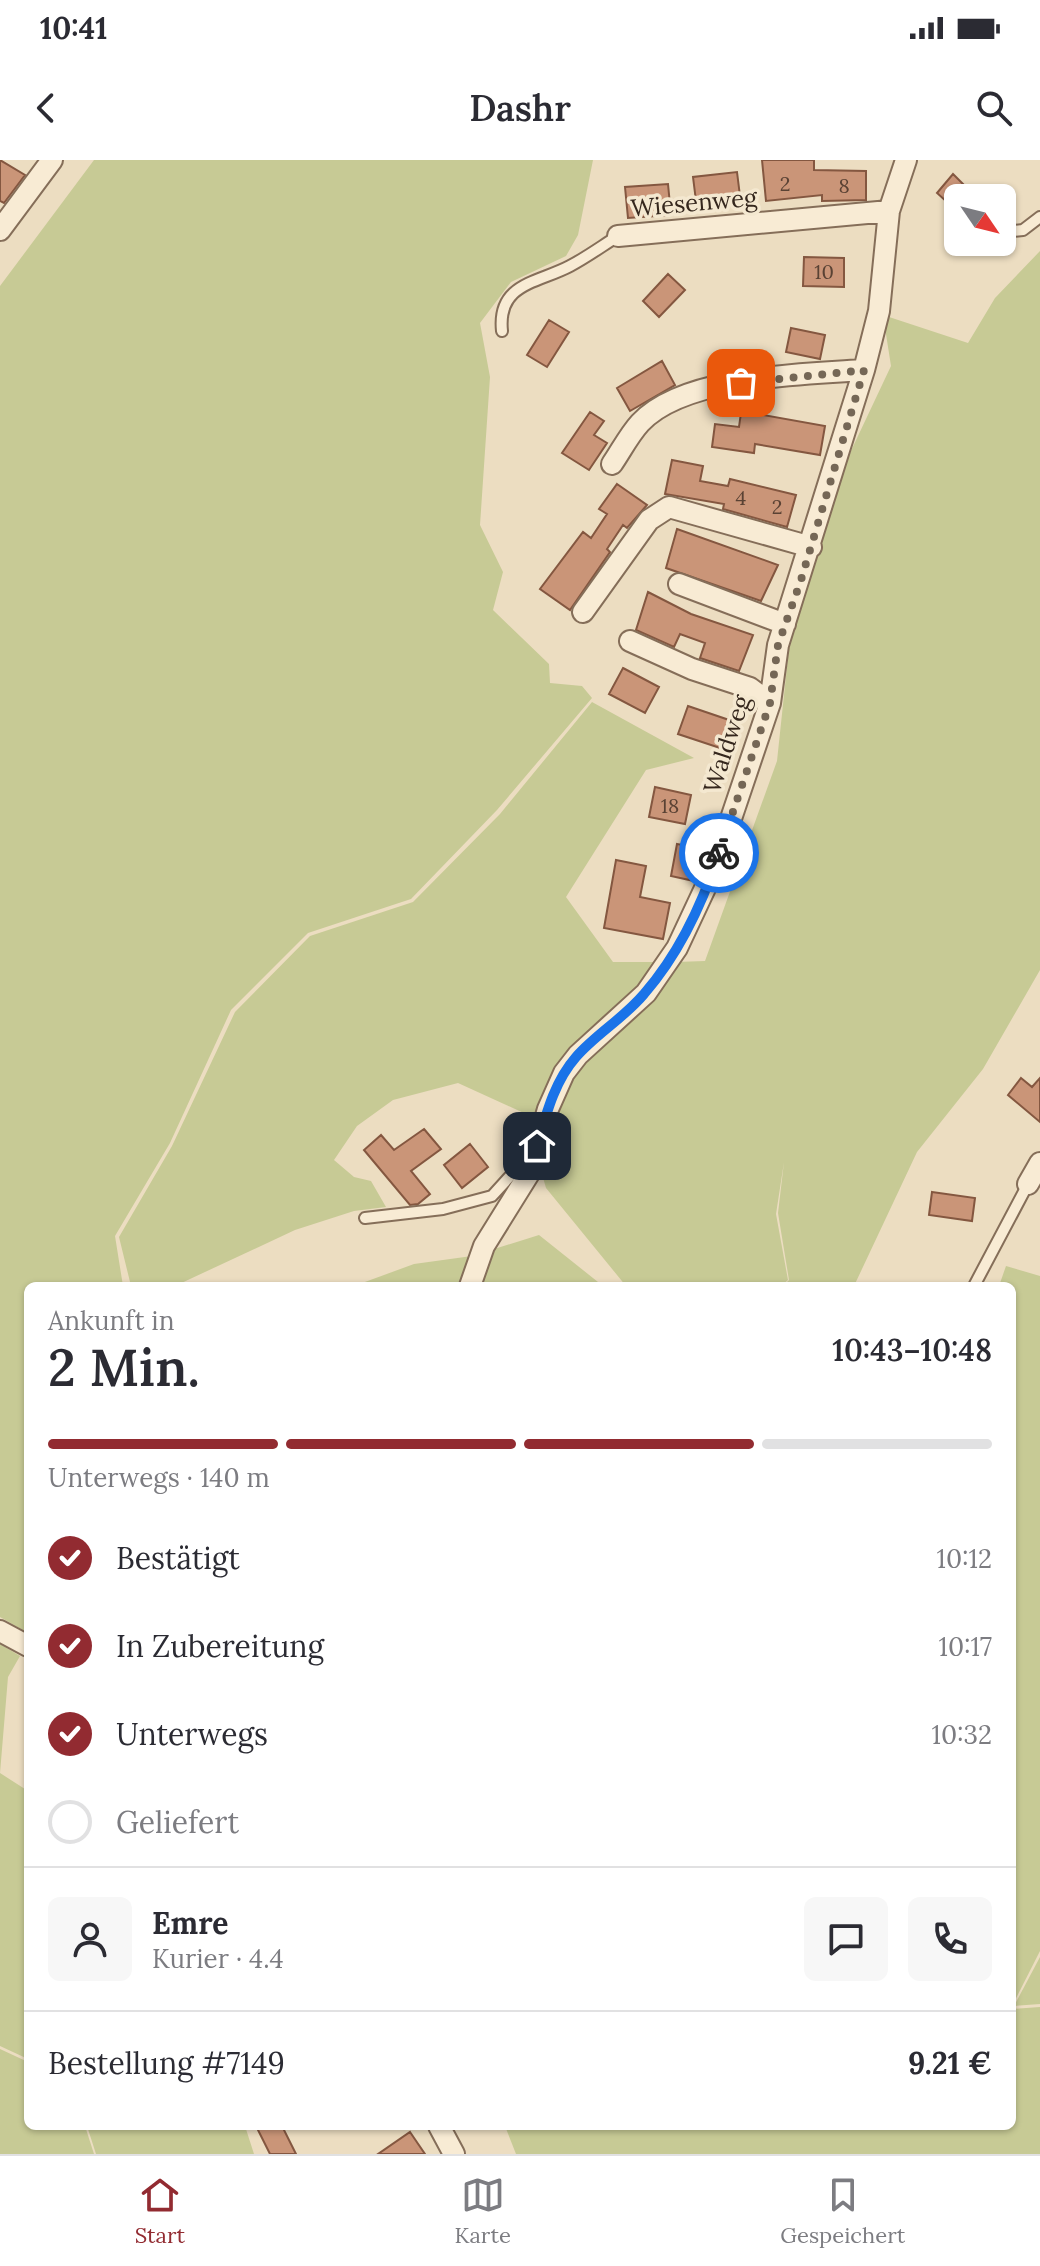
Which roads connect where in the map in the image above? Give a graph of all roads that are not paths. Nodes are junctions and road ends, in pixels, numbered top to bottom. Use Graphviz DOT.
graph roads {
  1 [pos="52,160"];
  2 [pos="906,160"];
  3 [pos="889,211"];
  4 [pos="1040,217"];
  5 [pos="0,230"];
  6 [pos="1016,231"];
  7 [pos="618,236"];
  8 [pos="502,331"];
  9 [pos="864,370"];
  10 [pos="612,464"];
  11 [pos="811,547"];
  12 [pos="679,584"];
  13 [pos="583,612"];
  14 [pos="785,624"];
  15 [pos="630,641"];
  16 [pos="770,703"];
  17 [pos="537,1146"];
  18 [pos="1040,1163"];
  19 [pos="1028,1184"];
  20 [pos="365,1218"];
  21 [pos="471,1282"];
  22 [pos="976,1282"];
  23 [pos="0,1631"];
  24 [pos="24,1644"];
  25 [pos="441,2130"];
  26 [pos="454,2154"];
  1 -- 5 [label="street"];
  2 -- 3 [label="street, Waldweg"];
  3 -- 7 [label="street, Wiesenweg"];
  3 -- 9 [label="street, Waldweg"];
  4 -- 6 [label="lane"];
  7 -- 8 [label="lane, Wiesenweg"];
  9 -- 10 [label="street"];
  9 -- 11 [label="street, Waldweg"];
  11 -- 13 [label="street"];
  11 -- 14 [label="street, Waldweg"];
  12 -- 14 [label="street"];
  14 -- 16 [label="street, Waldweg"];
  15 -- 16 [label="street"];
  16 -- 17 [label="street, Waldweg"];
  17 -- 20 [label="lane"];
  17 -- 21 [label="street, Waldweg"];
  18 -- 19 [label="street"];
  19 -- 22 [label="lane"];
  23 -- 24 [label="street"];
  25 -- 26 [label="street"];
}
